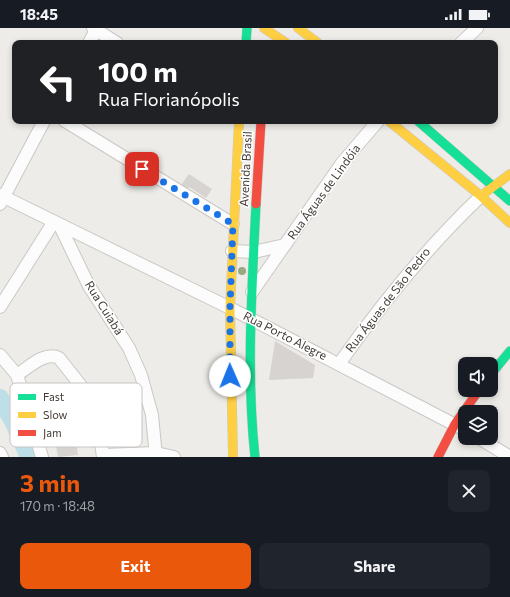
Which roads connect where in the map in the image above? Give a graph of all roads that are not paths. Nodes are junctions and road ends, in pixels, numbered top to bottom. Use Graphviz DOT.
graph roads {
  1 [pos="247,28"];
  2 [pos="298,28"];
  3 [pos="477,28"];
  4 [pos="95,29"];
  5 [pos="269,29"];
  6 [pos="90,40"];
  7 [pos="112,40"];
  8 [pos="246,40"];
  9 [pos="269,40"];
  10 [pos="282,40"];
  11 [pos="314,40"];
  12 [pos="464,40"];
  13 [pos="42,124"];
  14 [pos="70,124"];
  15 [pos="239,124"];
  16 [pos="261,124"];
  17 [pos="375,124"];
  18 [pos="393,124"];
  19 [pos="422,124"];
  20 [pos="510,174"];
  21 [pos="494,186"];
  22 [pos="481,196"];
  23 [pos="1,199"];
  24 [pos="510,200"];
  25 [pos="510,223"];
  26 [pos="233,224"];
  27 [pos="57,225"];
  28 [pos="285,245"];
  29 [pos="232,251"];
  30 [pos="254,252"];
  31 [pos="252,292"];
  32 [pos="0,307"];
  33 [pos="230,308"];
  34 [pos="250,319"];
  35 [pos="510,351"];
  36 [pos="0,355"];
  37 [pos="339,364"];
  38 [pos="498,366"];
  39 [pos="17,375"];
  40 [pos="19,383"];
  41 [pos="79,383"];
  42 [pos="458,426"];
  43 [pos="458,430"];
  44 [pos="490,445"];
  45 [pos="39,447"];
  46 [pos="0,453"];
  47 [pos="105,455"];
  48 [pos="156,455"];
  49 [pos="2,457"];
  50 [pos="42,457"];
  51 [pos="174,457"];
  52 [pos="233,457"];
  53 [pos="255,457"];
  54 [pos="438,457"];
  55 [pos="510,457"];
  1 -- 8 [label="main road"];
  2 -- 11 [label="main road"];
  3 -- 12 [label="street"];
  4 -- 6 [label="street"];
  4 -- 7 [label="street"];
  5 -- 9 [label="main road"];
  5 -- 10 [label="main road"];
  13 -- 23 [label="street"];
  14 -- 26 [label="street"];
  15 -- 26 [label="main road, Avenida Brasil"];
  16 -- 30 [label="main road, Avenida Brasil"];
  17 -- 28 [label="street, Rua Águas de Lindóia"];
  18 -- 22 [label="main road"];
  19 -- 21 [label="main road"];
  20 -- 21 [label="main road, Rua Águas de São Pedro"];
  21 -- 22 [label="main road, Rua Águas de São Pedro"];
  21 -- 24 [label="main road"];
  22 -- 25 [label="main road"];
  22 -- 37 [label="street, Rua Águas de São Pedro"];
  23 -- 27 [label="street"];
  26 -- 29 [label="main road, Avenida Brasil"];
  27 -- 32 [label="street"];
  27 -- 33 [label="street, Rua Porto Alegre"];
  27 -- 48 [label="street, Rua Cuiabá"];
  28 -- 30 [label="street, Rua Águas de Lindóia"];
  28 -- 31 [label="street, Rua Águas de Lindóia"];
  29 -- 30 [label="street, Rua Águas de Lindóia"];
  29 -- 33 [label="main road, Avenida Brasil"];
  30 -- 31 [label="main road, Avenida Brasil"];
  31 -- 34 [label="main road, Avenida Brasil"];
  33 -- 34 [label="street, Rua Porto Alegre"];
  33 -- 52 [label="main road, Avenida Brasil"];
  34 -- 37 [label="street, Rua Porto Alegre"];
  34 -- 53 [label="main road, Avenida Brasil"];
  35 -- 38 [label="main road"];
  36 -- 39 [label="street"];
  37 -- 42 [label="street, Rua Porto Alegre"];
  39 -- 40 [label="street"];
  39 -- 41 [label="street"];
  43 -- 54 [label="main road"];
  44 -- 55 [label="street"];
  45 -- 50 [label="street"];
  46 -- 49 [label="street"];
  47 -- 48 [label="street"];
  48 -- 51 [label="street"];
}
